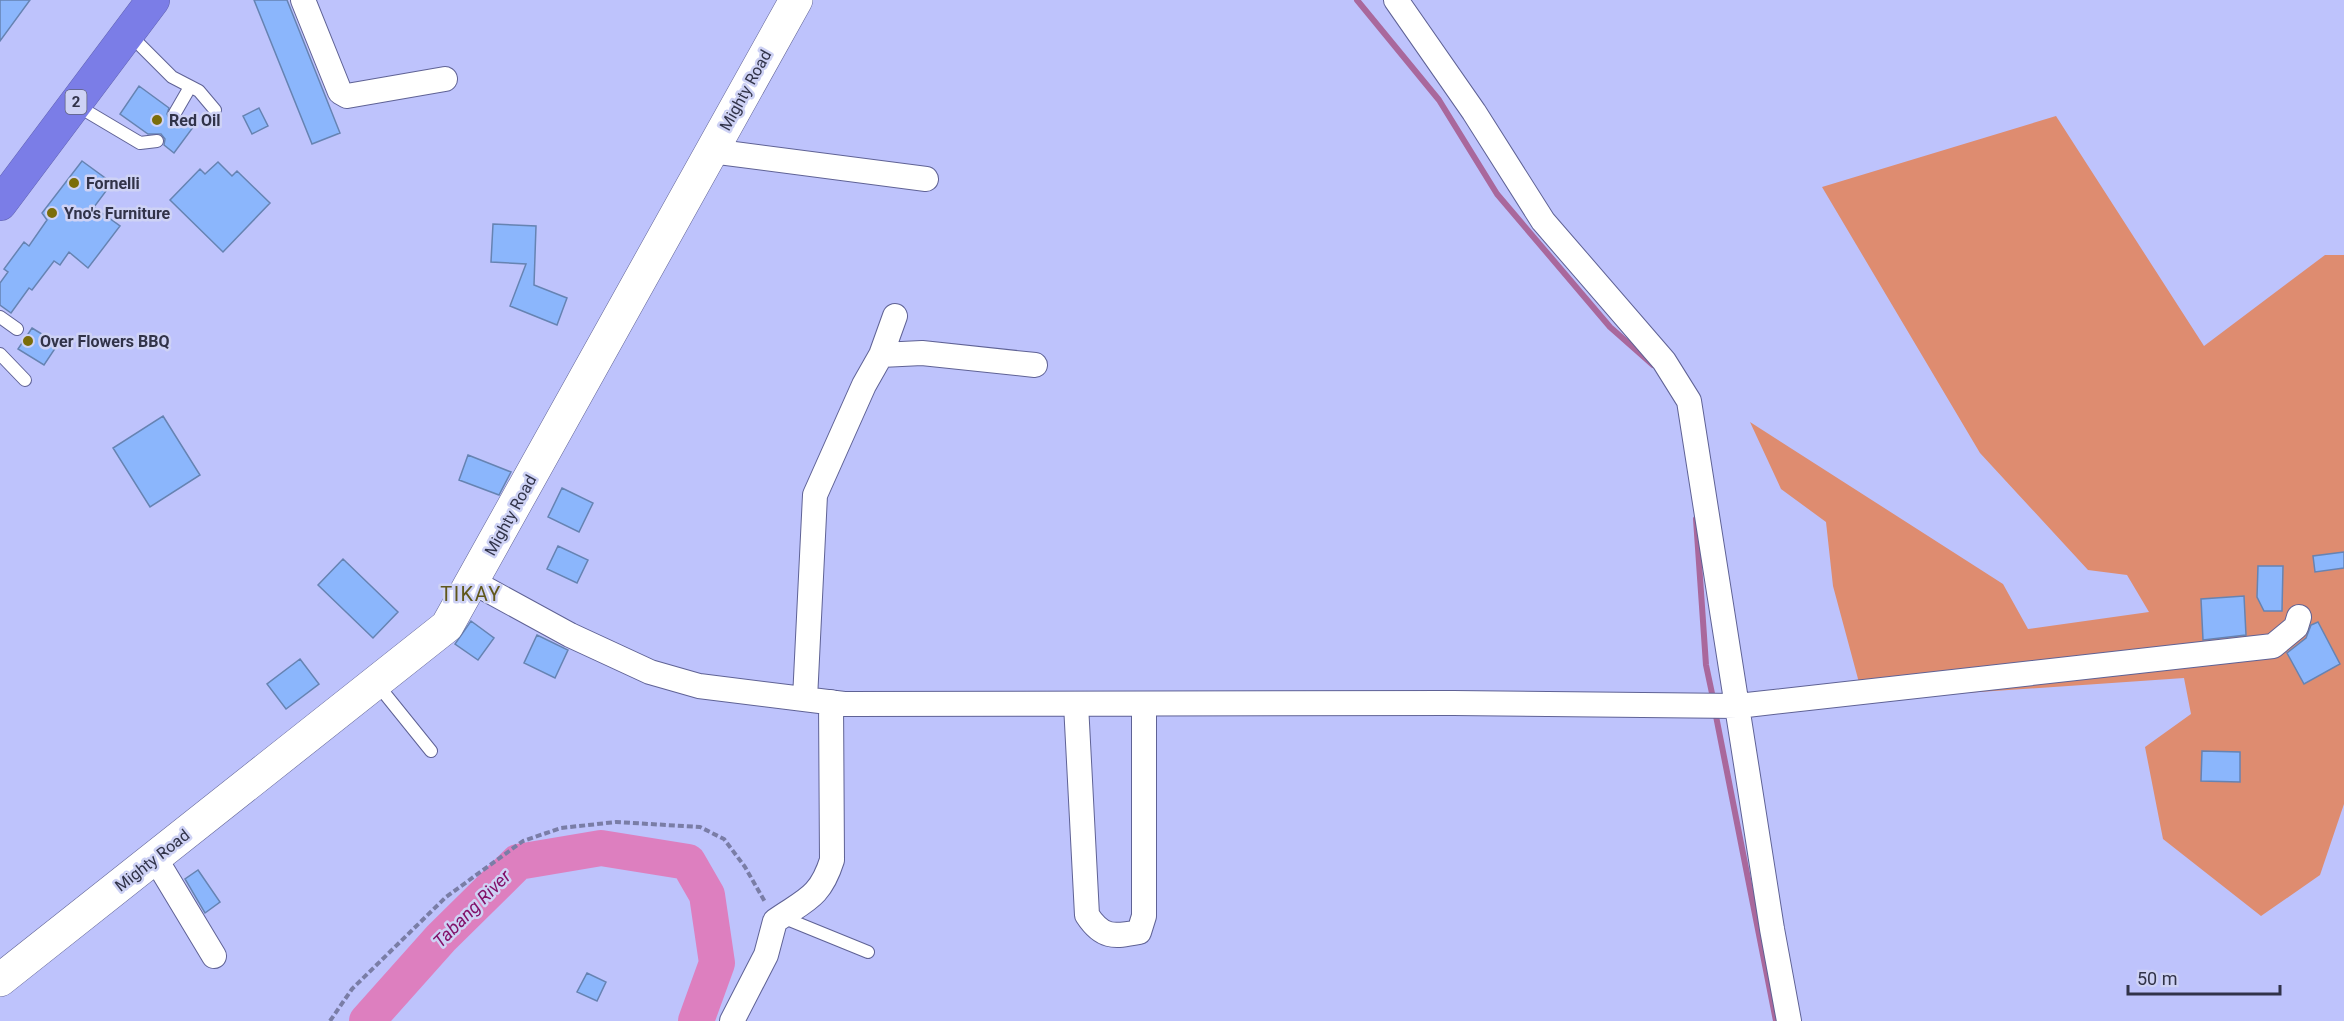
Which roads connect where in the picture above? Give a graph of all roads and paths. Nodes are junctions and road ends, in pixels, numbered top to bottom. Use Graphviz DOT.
graph roads {
  1 [pos="153,0"];
  2 [pos="303,0"];
  3 [pos="796,0"];
  4 [pos="1396,0"];
  5 [pos="128,33"];
  6 [pos="445,79"];
  7 [pos="190,87"];
  8 [pos="75,104"];
  9 [pos="215,110"];
  10 [pos="175,112"];
  11 [pos="157,141"];
  12 [pos="711,151"];
  13 [pos="926,179"];
  14 [pos="0,204"];
  15 [pos="895,316"];
  16 [pos="0,317"];
  17 [pos="17,329"];
  18 [pos="0,354"];
  19 [pos="881,355"];
  20 [pos="1035,365"];
  21 [pos="25,380"];
  22 [pos="473,582"];
  23 [pos="2300,617"];
  24 [pos="377,684"];
  25 [pos="805,699"];
  26 [pos="831,702"];
  27 [pos="1076,704"];
  28 [pos="1144,705"];
  29 [pos="1738,706"];
  30 [pos="431,751"];
  31 [pos="155,858"];
  32 [pos="778,919"];
  33 [pos="868,952"];
  34 [pos="213,956"];
  35 [pos="0,980"];
  36 [pos="330,1021"];
  37 [pos="732,1021"];
  38 [pos="1789,1021"];
  1 -- 5 [label="highway, 2"];
  2 -- 6 [label="street"];
  3 -- 12 [label="street, Mighty Road"];
  4 -- 29 [label="street"];
  5 -- 7 [label="lane"];
  5 -- 8 [label="highway, 2"];
  7 -- 9 [label="lane"];
  7 -- 10 [label="lane"];
  8 -- 11 [label="lane"];
  8 -- 14 [label="highway, 2"];
  12 -- 13 [label="street"];
  12 -- 22 [label="street, Mighty Road"];
  15 -- 19 [label="street"];
  16 -- 17 [label="lane"];
  18 -- 21 [label="lane"];
  19 -- 20 [label="street"];
  19 -- 25 [label="street"];
  22 -- 24 [label="street, Mighty Road"];
  22 -- 25 [label="street"];
  23 -- 29 [label="street"];
  24 -- 30 [label="lane"];
  24 -- 31 [label="street, Mighty Road"];
  25 -- 26 [label="street"];
  26 -- 27 [label="street"];
  26 -- 32 [label="street"];
  27 -- 28 [label="street"];
  27 -- 28 [label="street"];
  28 -- 29 [label="street"];
  29 -- 38 [label="street"];
  31 -- 34 [label="street"];
  31 -- 35 [label="street, Mighty Road"];
  32 -- 33 [label="lane"];
  32 -- 36 [label="path"];
  32 -- 37 [label="street"];
}
